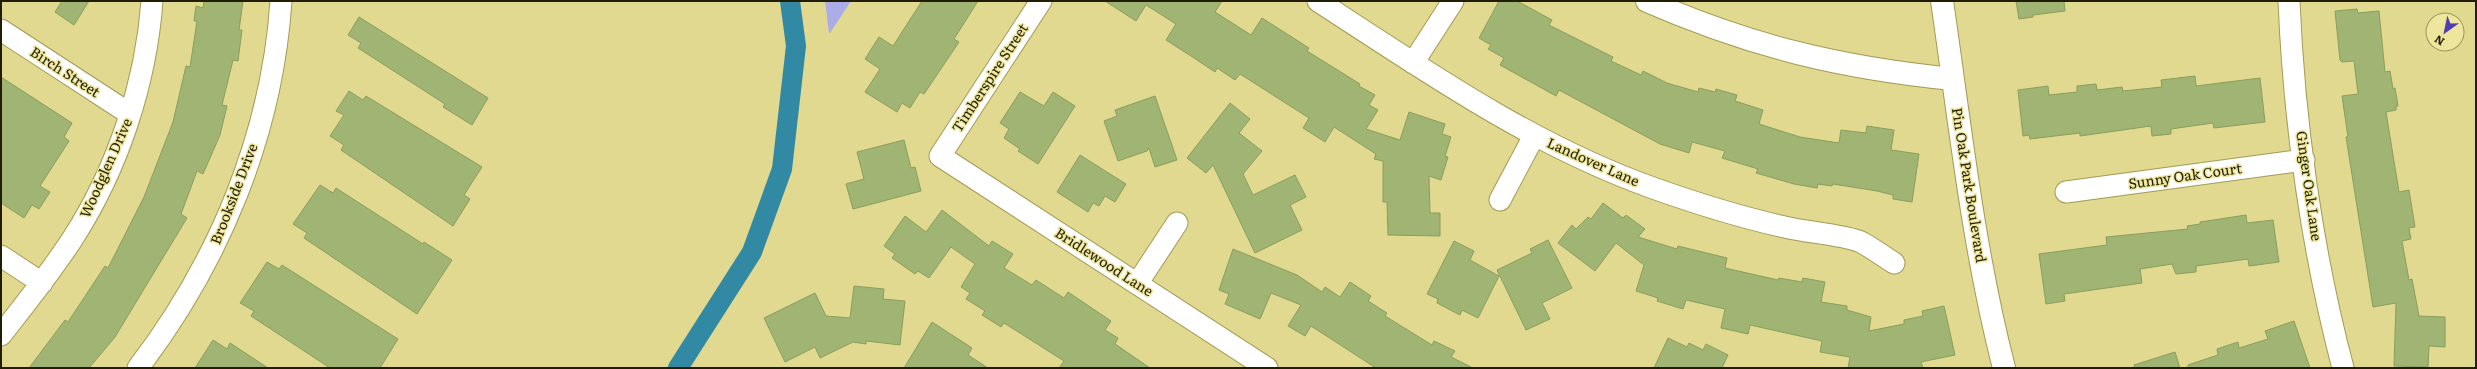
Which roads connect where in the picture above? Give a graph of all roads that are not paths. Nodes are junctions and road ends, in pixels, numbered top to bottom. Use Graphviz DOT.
graph roads {
  1 [pos="152,1"];
  2 [pos="281,1"];
  3 [pos="1040,1"];
  4 [pos="1318,1"];
  5 [pos="1453,1"];
  6 [pos="1942,1"];
  7 [pos="2289,1"];
  8 [pos="1657,3"];
  9 [pos="1,30"];
  10 [pos="1413,62"];
  11 [pos="1953,79"];
  12 [pos="130,114"];
  13 [pos="1534,136"];
  14 [pos="940,156"];
  15 [pos="2304,160"];
  16 [pos="2066,192"];
  17 [pos="1500,200"];
  18 [pos="1177,223"];
  19 [pos="1,256"];
  20 [pos="1894,263"];
  21 [pos="42,282"];
  22 [pos="1137,284"];
  23 [pos="1,335"];
  24 [pos="138,368"];
  25 [pos="1268,368"];
  26 [pos="2004,368"];
  27 [pos="2343,368"];
  1 -- 12 [label="street, Woodglen Drive"];
  2 -- 24 [label="street, Brookside Drive"];
  3 -- 14 [label="street, Timberspire Street"];
  4 -- 10 [label="street, Landover Lane"];
  5 -- 10 [label="street"];
  6 -- 11 [label="street, Pin Oak Park Boulevard"];
  7 -- 15 [label="street, Ginger Oak Lane"];
  8 -- 11 [label="street"];
  9 -- 12 [label="street, Birch Street"];
  10 -- 13 [label="street, Landover Lane"];
  11 -- 26 [label="street, Pin Oak Park Boulevard"];
  12 -- 21 [label="street, Woodglen Drive"];
  13 -- 17 [label="street"];
  13 -- 20 [label="street, Landover Lane"];
  14 -- 22 [label="street, Bridlewood Lane"];
  15 -- 16 [label="street, Sunny Oak Court"];
  15 -- 27 [label="street, Ginger Oak Lane"];
  18 -- 22 [label="street"];
  19 -- 21 [label="street"];
  21 -- 23 [label="street, Woodglen Drive"];
  22 -- 25 [label="street, Bridlewood Lane"];
}
